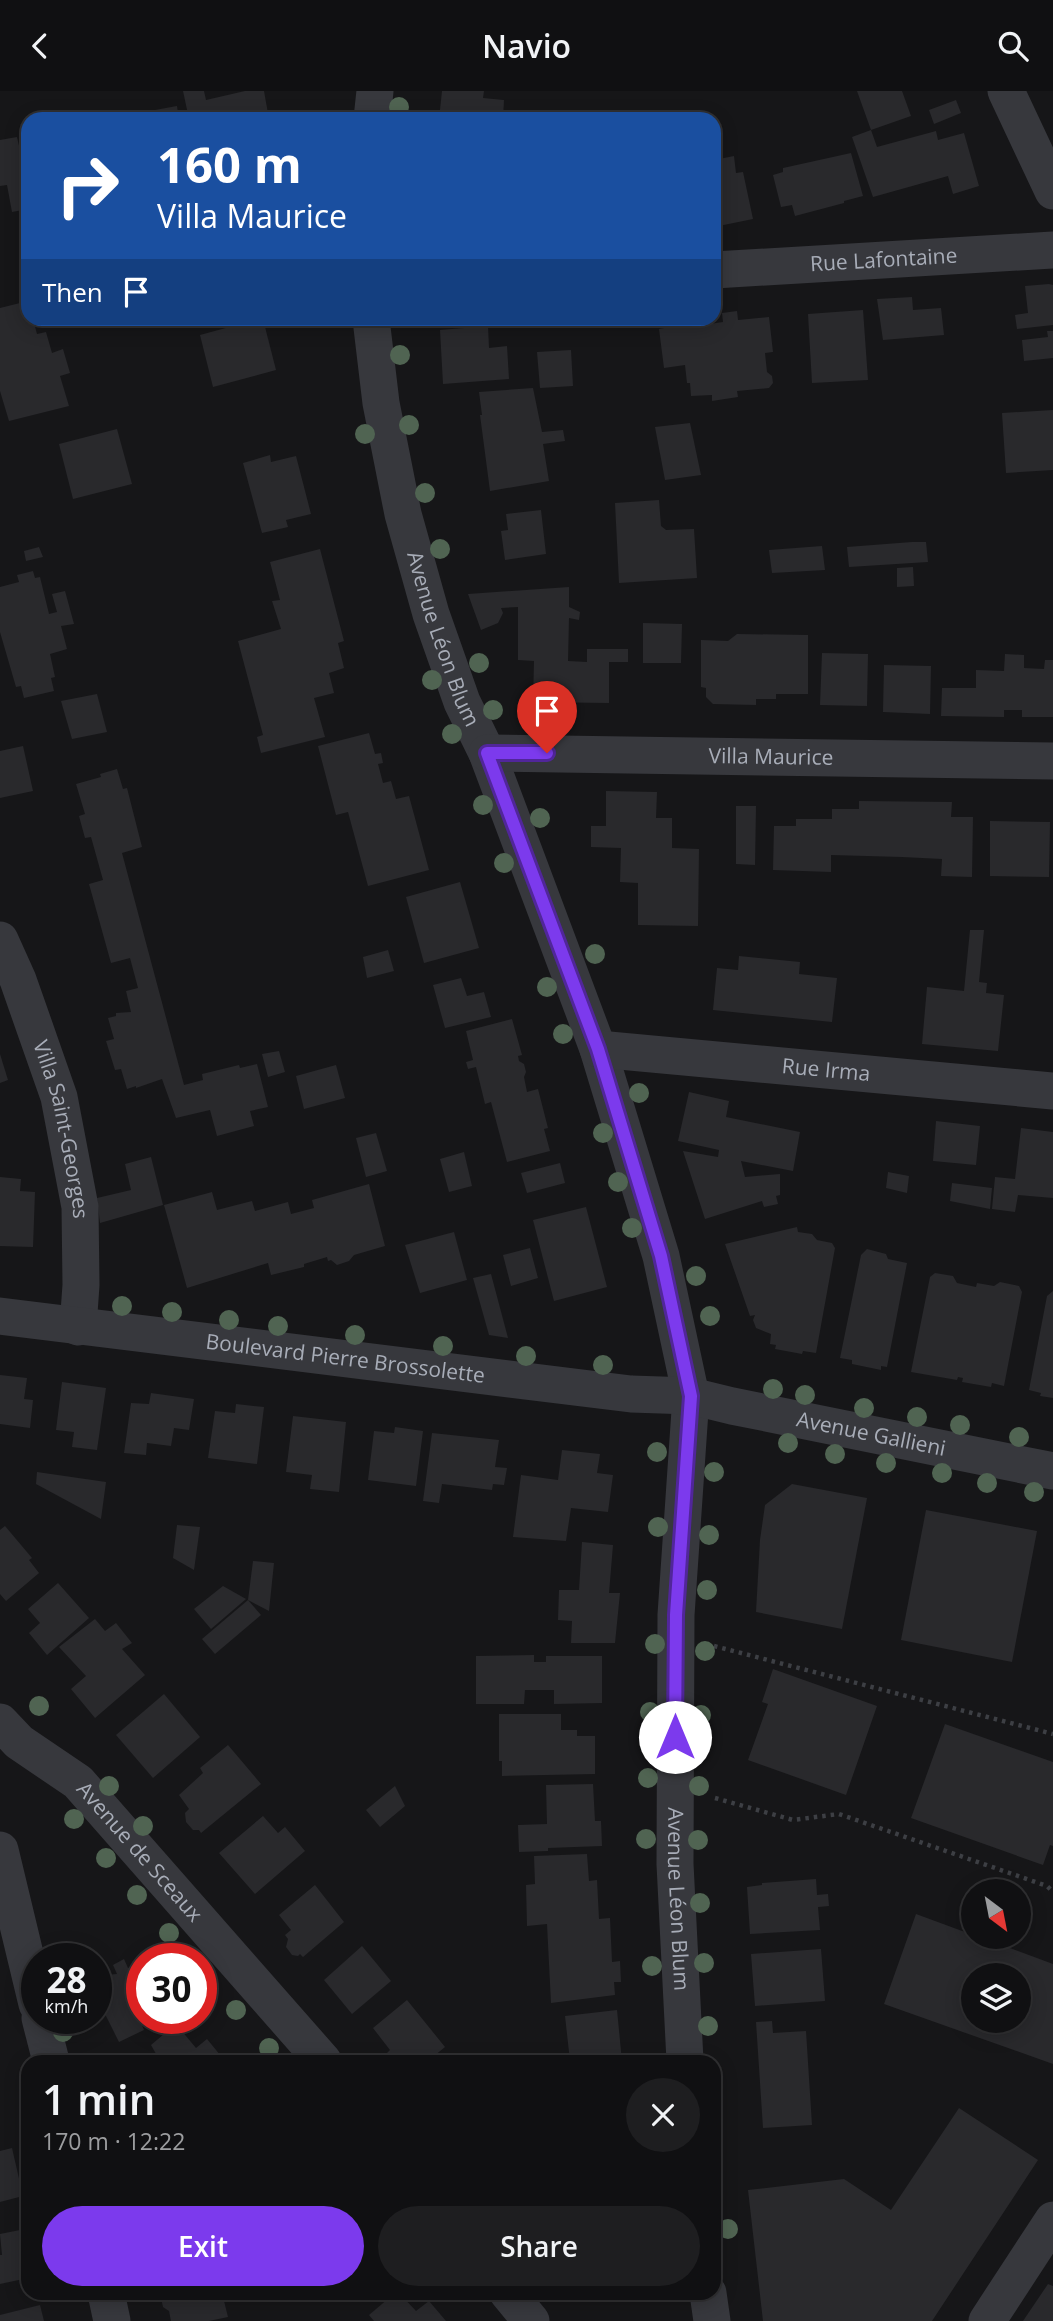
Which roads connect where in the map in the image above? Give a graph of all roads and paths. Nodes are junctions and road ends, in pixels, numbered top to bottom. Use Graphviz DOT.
graph roads {
  1 [pos="375,91"];
  2 [pos="1006,91"];
  3 [pos="373,112"];
  4 [pos="1053,191"];
  5 [pos="1053,250"];
  6 [pos="721,270"];
  7 [pos="372,326"];
  8 [pos="487,753"];
  9 [pos="1053,761"];
  10 [pos="0,940"];
  11 [pos="598,1049"];
  12 [pos="1053,1091"];
  13 [pos="0,1316"];
  14 [pos="78,1327"];
  15 [pos="691,1396"];
  16 [pos="1053,1471"];
  17 [pos="676,1637"];
  18 [pos="1053,1734"];
  19 [pos="6,1739"];
  20 [pos="675,1787"];
  21 [pos="0,1850"];
  22 [pos="1053,1892"];
  23 [pos="22,1943"];
  24 [pos="44,2034"];
  25 [pos="49,2055"];
  26 [pos="318,2055"];
  27 [pos="685,2055"];
  28 [pos="1053,2220"];
  29 [pos="108,2300"];
  30 [pos="514,2300"];
  31 [pos="709,2300"];
  32 [pos="112,2321"];
  33 [pos="531,2321"];
  34 [pos="712,2321"];
  35 [pos="987,2321"];
  1 -- 3 [label="street"];
  2 -- 4 [label="street"];
  5 -- 6 [label="street, Rue Lafontaine"];
  7 -- 8 [label="street, Avenue Léon Blum"];
  8 -- 9 [label="street, Villa Maurice"];
  8 -- 11 [label="street, Avenue Léon Blum"];
  10 -- 14 [label="street, Villa Saint-Georges"];
  11 -- 12 [label="street, Rue Irma"];
  11 -- 15 [label="street, Avenue Léon Blum"];
  13 -- 14 [label="street, Boulevard Pierre Brossolette"];
  14 -- 15 [label="street, Boulevard Pierre Brossolette"];
  15 -- 16 [label="street, Avenue Gallieni"];
  15 -- 17 [label="street, Avenue Léon Blum"];
  17 -- 18 [label="path"];
  17 -- 20 [label="street, Avenue Léon Blum"];
  19 -- 26 [label="street, Avenue de Sceaux"];
  20 -- 22 [label="path"];
  20 -- 27 [label="street, Avenue Léon Blum"];
  21 -- 23 [label="street"];
  24 -- 25 [label="street"];
  28 -- 35 [label="street"];
  29 -- 32 [label="street"];
  30 -- 33 [label="street"];
  31 -- 34 [label="street"];
}
